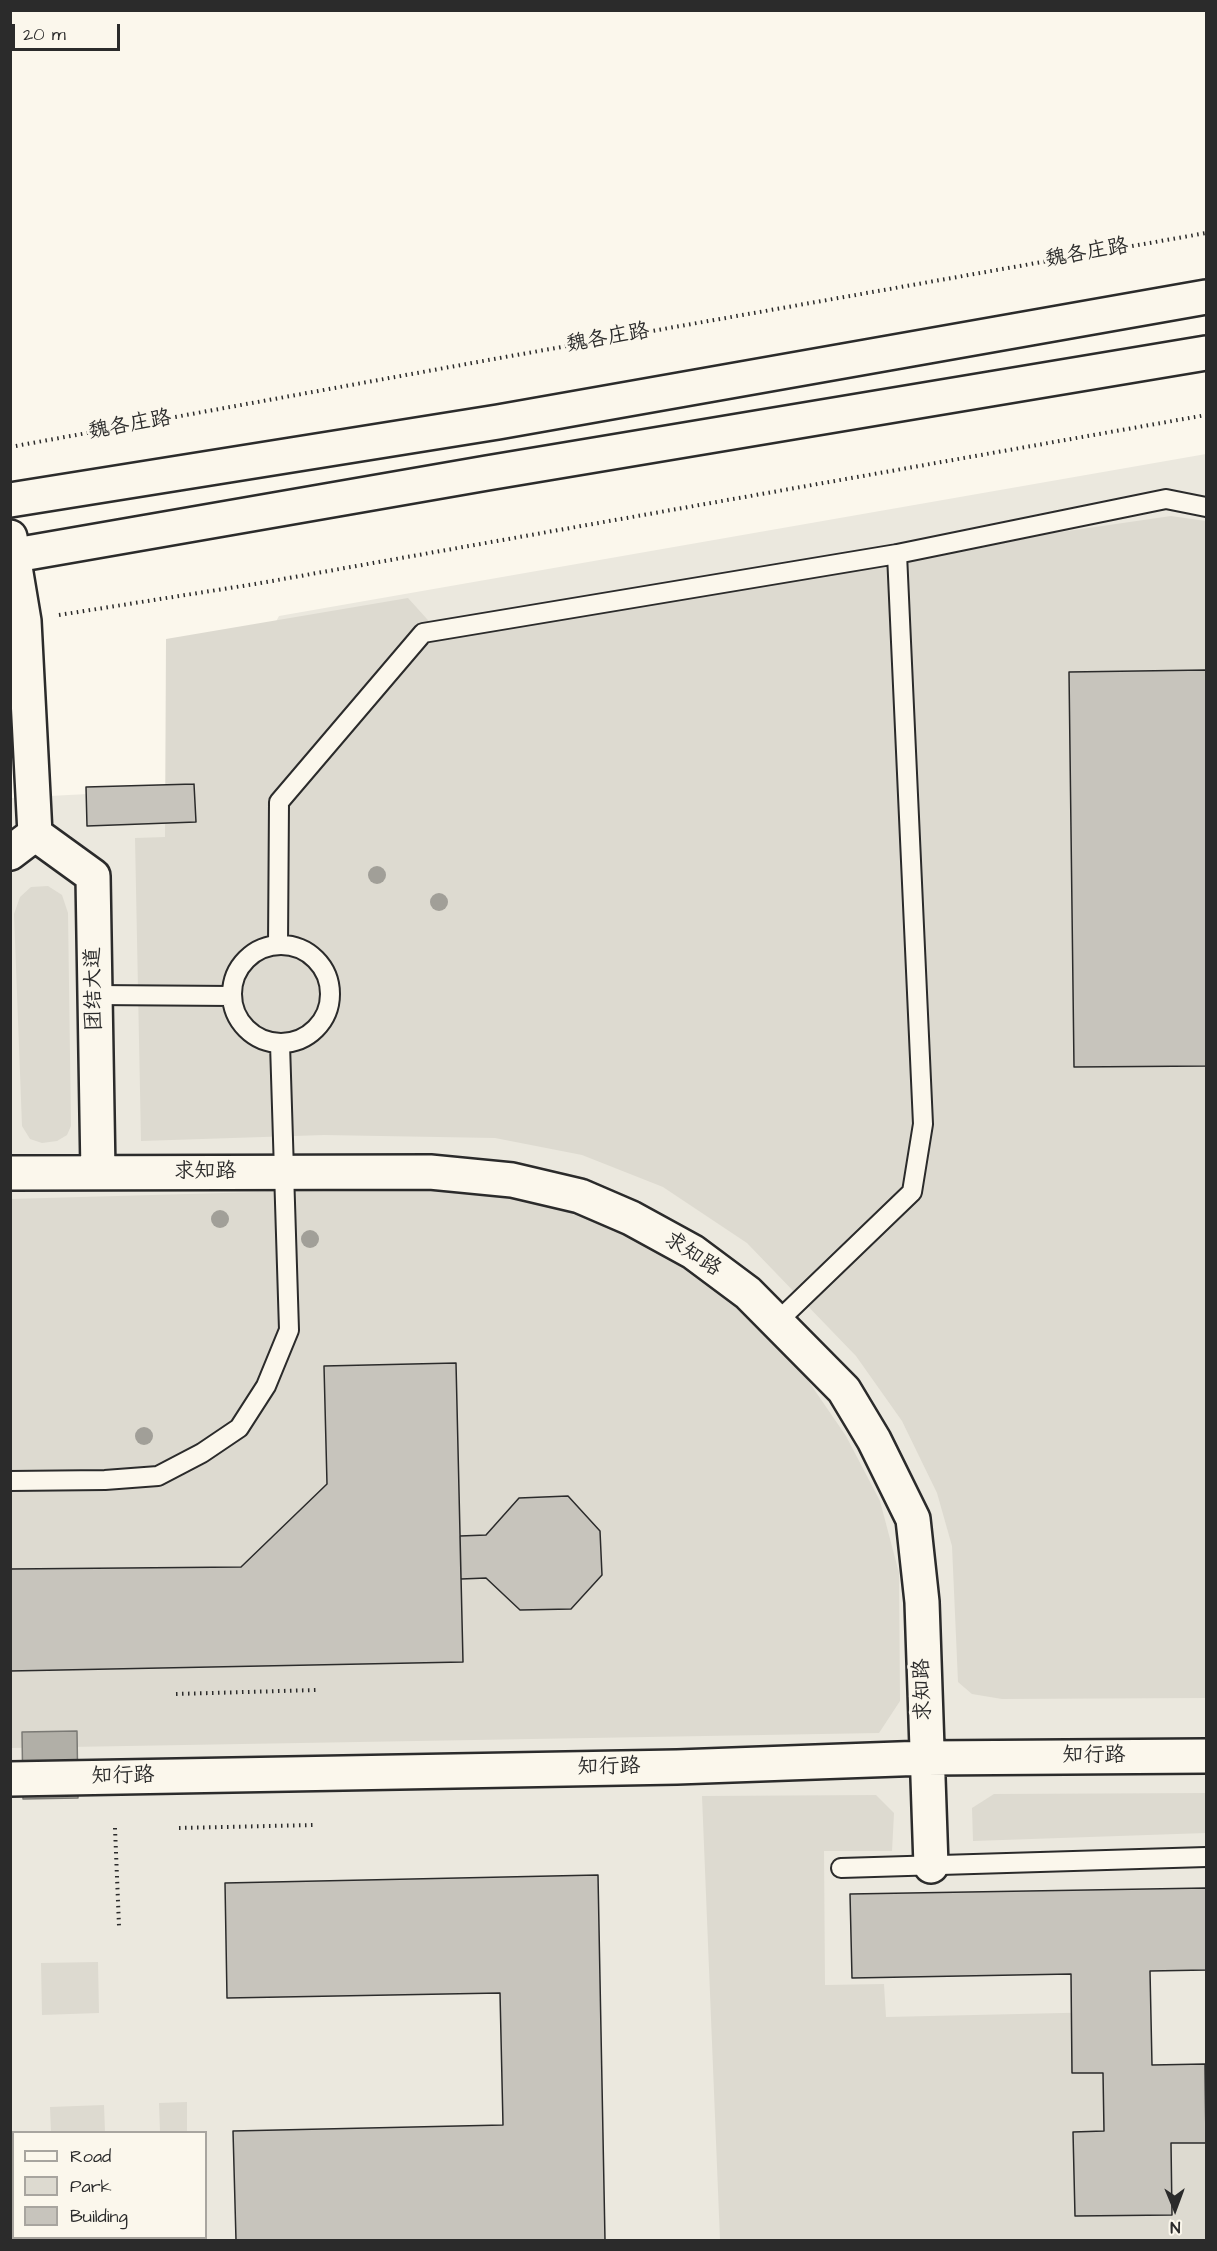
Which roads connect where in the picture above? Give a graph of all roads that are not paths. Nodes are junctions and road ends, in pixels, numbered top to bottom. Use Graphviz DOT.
graph roads {
  1 [pos="1206,297"];
  2 [pos="1206,353"];
  3 [pos="10,500"];
  4 [pos="1206,507"];
  5 [pos="12,550"];
  6 [pos="897,555"];
  7 [pos="23,844"];
  8 [pos="278,945"];
  9 [pos="95,995"];
  10 [pos="232,996"];
  11 [pos="280,1044"];
  12 [pos="284,1172"];
  13 [pos="10,1173"];
  14 [pos="98,1173"];
  15 [pos="777,1322"];
  16 [pos="10,1481"];
  17 [pos="1206,1756"];
  18 [pos="926,1758"];
  19 [pos="10,1779"];
  20 [pos="1206,1857"];
  21 [pos="931,1866"];
  22 [pos="841,1868"];
  1 -- 3 [label="street"];
  2 -- 5 [label="street"];
  4 -- 6 [label="lane"];
  5 -- 7 [label="street, 团结大道"];
  6 -- 8 [label="lane"];
  6 -- 15 [label="lane"];
  7 -- 9 [label="street, 团结大道"];
  8 -- 10 [label="lane"];
  8 -- 11 [label="lane"];
  9 -- 10 [label="lane"];
  9 -- 14 [label="street, 团结大道"];
  10 -- 11 [label="lane"];
  11 -- 12 [label="lane"];
  12 -- 14 [label="street, 求知路"];
  12 -- 15 [label="street, 求知路"];
  12 -- 16 [label="lane"];
  13 -- 14 [label="street, 求知路"];
  15 -- 18 [label="street, 求知路"];
  17 -- 18 [label="street, 知行路"];
  18 -- 19 [label="street, 知行路"];
  18 -- 21 [label="street, 求知路"];
  20 -- 21 [label="lane"];
  21 -- 22 [label="lane"];
}
